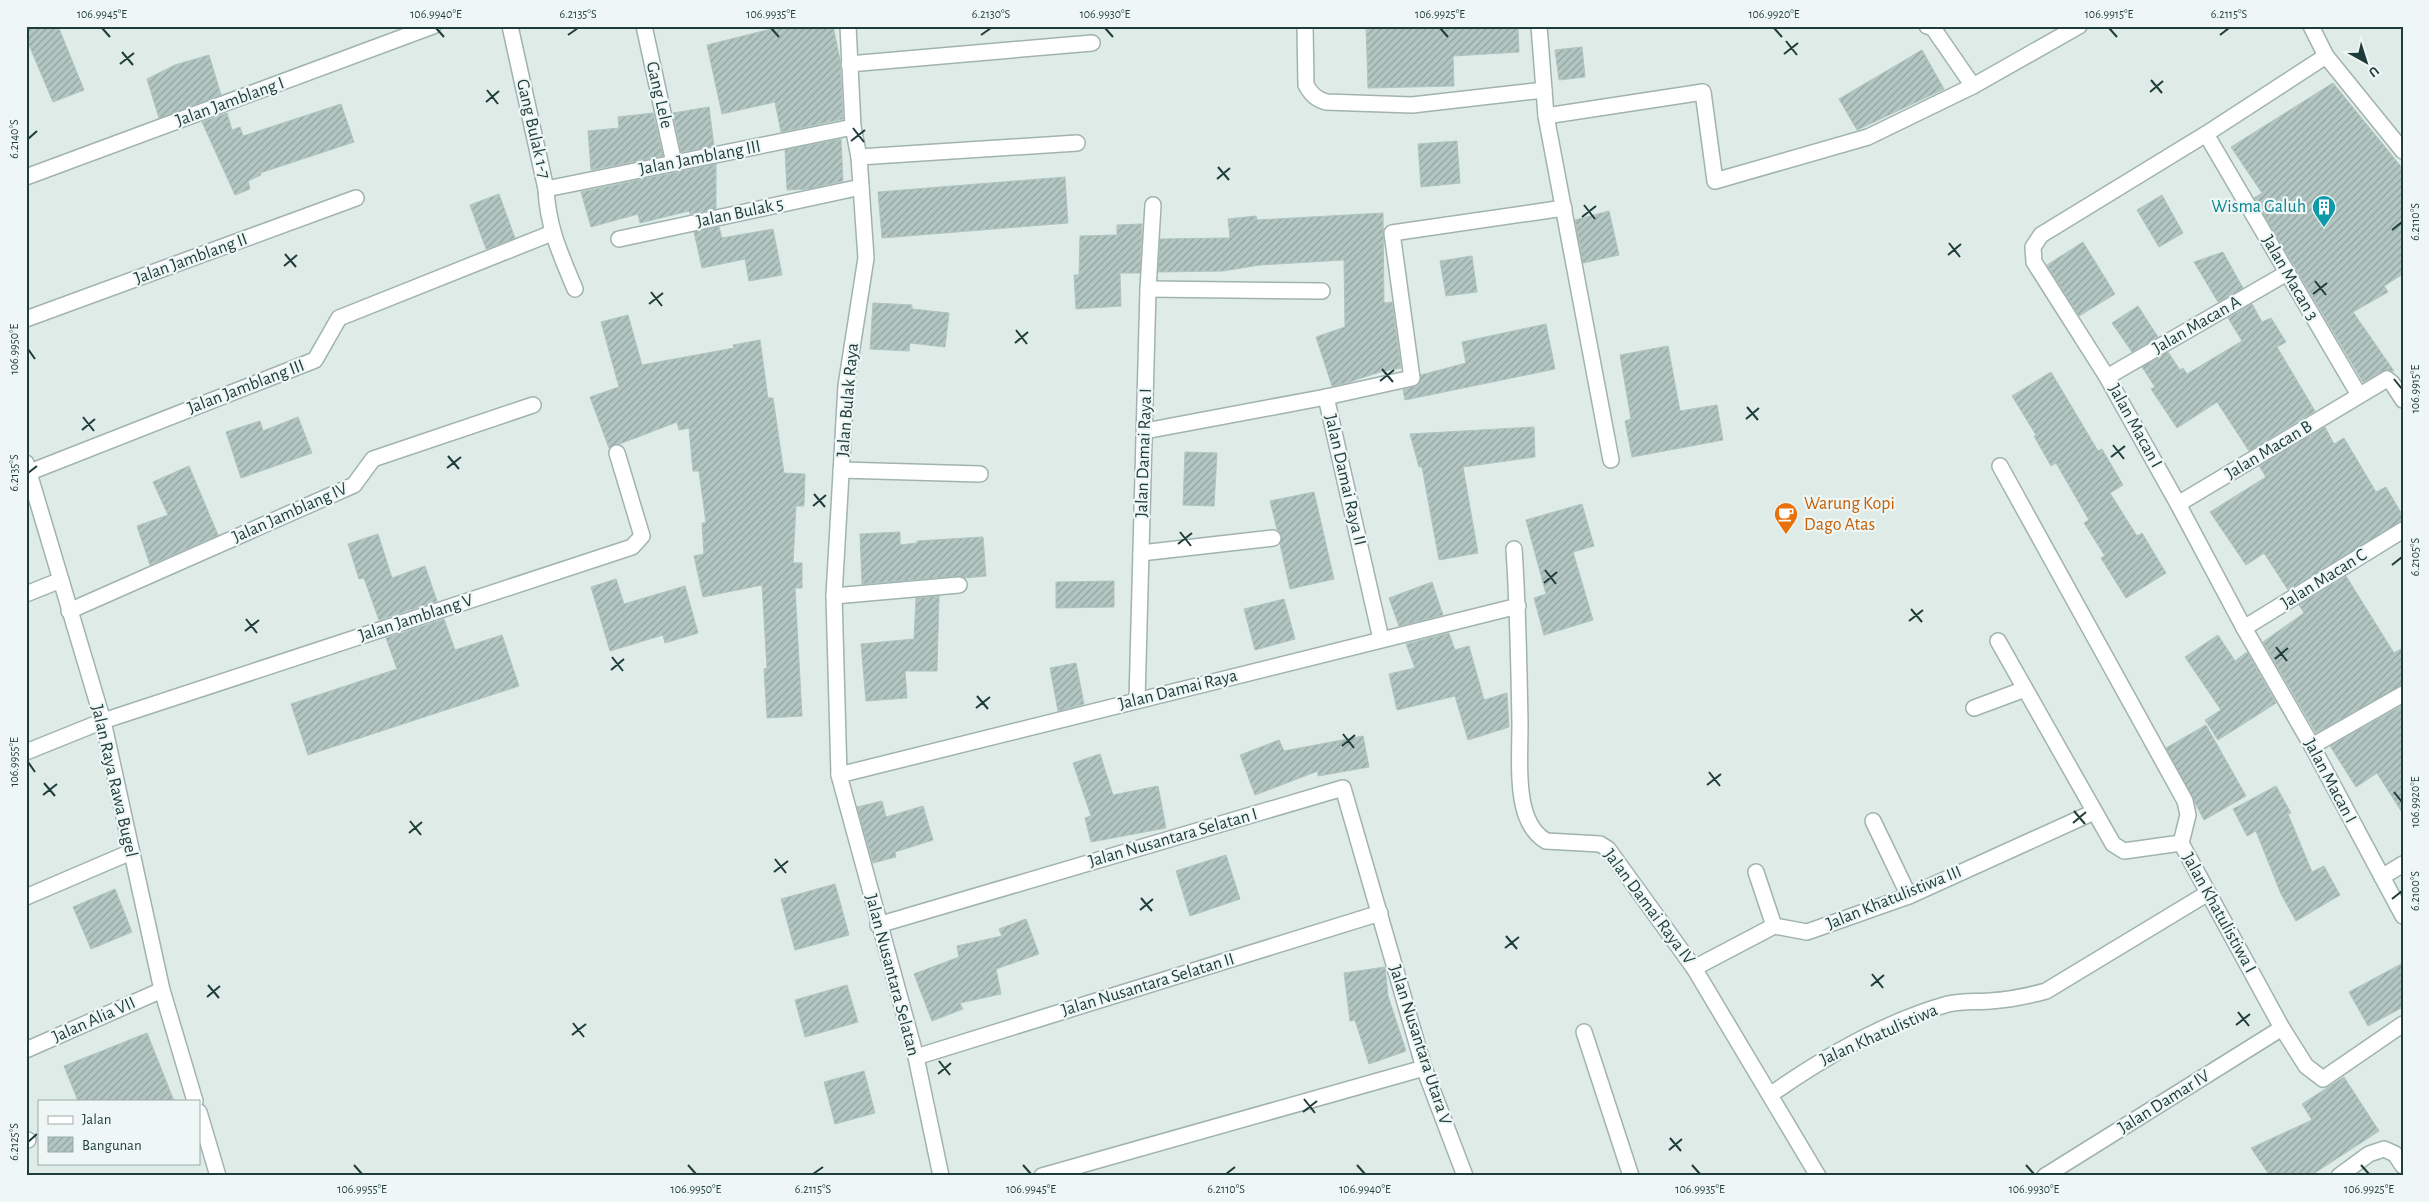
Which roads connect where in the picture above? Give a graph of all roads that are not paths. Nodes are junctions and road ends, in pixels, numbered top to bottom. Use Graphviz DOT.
graph roads {
  1 [pos="433,26"];
  2 [pos="510,26"];
  3 [pos="644,26"];
  4 [pos="848,26"];
  5 [pos="1305,26"];
  6 [pos="1539,26"];
  7 [pos="1927,26"];
  8 [pos="2079,26"];
  9 [pos="2311,26"];
  10 [pos="1092,43"];
  11 [pos="2326,56"];
  12 [pos="849,64"];
  13 [pos="1973,86"];
  14 [pos="1544,90"];
  15 [pos="1546,116"];
  16 [pos="853,127"];
  17 [pos="2206,134"];
  18 [pos="1077,143"];
  19 [pos="2403,151"];
  20 [pos="859,157"];
  21 [pos="674,163"];
  22 [pos="26,177"];
  23 [pos="861,187"];
  24 [pos="546,189"];
  25 [pos="356,198"];
  26 [pos="1153,205"];
  27 [pos="1564,208"];
  28 [pos="552,233"];
  29 [pos="619,239"];
  30 [pos="2287,273"];
  31 [pos="575,289"];
  32 [pos="1148,289"];
  33 [pos="1322,291"];
  34 [pos="26,319"];
  35 [pos="2107,377"];
  36 [pos="2359,395"];
  37 [pos="1326,397"];
  38 [pos="2403,400"];
  39 [pos="533,405"];
  40 [pos="1145,431"];
  41 [pos="617,453"];
  42 [pos="1611,460"];
  43 [pos="2000,466"];
  44 [pos="28,467"];
  45 [pos="841,470"];
  46 [pos="980,474"];
  47 [pos="2178,504"];
  48 [pos="2403,530"];
  49 [pos="1273,538"];
  50 [pos="1514,549"];
  51 [pos="1141,553"];
  52 [pos="61,580"];
  53 [pos="959,585"];
  54 [pos="26,594"];
  55 [pos="834,596"];
  56 [pos="1518,606"];
  57 [pos="69,611"];
  58 [pos="2244,628"];
  59 [pos="1381,639"];
  60 [pos="1998,641"];
  61 [pos="2025,689"];
  62 [pos="2403,694"];
  63 [pos="1136,700"];
  64 [pos="1974,708"];
  65 [pos="103,721"];
  66 [pos="2312,746"];
  67 [pos="26,752"];
  68 [pos="839,775"];
  69 [pos="2094,812"];
  70 [pos="1872,821"];
  71 [pos="2181,843"];
  72 [pos="131,852"];
  73 [pos="2403,864"];
  74 [pos="1756,872"];
  75 [pos="2382,877"];
  76 [pos="2208,893"];
  77 [pos="1909,896"];
  78 [pos="26,897"];
  79 [pos="1380,913"];
  80 [pos="2403,916"];
  81 [pos="878,925"];
  82 [pos="1774,926"];
  83 [pos="1694,968"];
  84 [pos="162,990"];
  85 [pos="2403,1024"];
  86 [pos="2282,1028"];
  87 [pos="1584,1032"];
  88 [pos="26,1050"];
  89 [pos="916,1057"];
  90 [pos="1424,1068"];
  91 [pos="1770,1095"];
  92 [pos="195,1100"];
  93 [pos="200,1115"];
  94 [pos="2403,1144"];
  95 [pos="2384,1148"];
  96 [pos="2403,1166"];
  97 [pos="218,1176"];
  98 [pos="941,1176"];
  99 [pos="1042,1176"];
  100 [pos="1465,1176"];
  101 [pos="1631,1176"];
  102 [pos="1818,1176"];
  103 [pos="2045,1176"];
  104 [pos="2339,1176"];
  1 -- 22 [label="street, Jalan Jamblang I"];
  2 -- 24 [label="street, Gang Bulak 1-7"];
  3 -- 21 [label="street, Gang Lele"];
  4 -- 12 [label="street, Jalan Bulak Raya"];
  5 -- 14 [label="street"];
  6 -- 14 [label="street"];
  7 -- 13 [label="street"];
  8 -- 13 [label="street"];
  9 -- 11 [label="street"];
  10 -- 12 [label="street"];
  11 -- 17 [label="street, Jalan Macan I"];
  11 -- 19 [label="street"];
  12 -- 16 [label="street, Jalan Bulak Raya"];
  13 -- 15 [label="street"];
  14 -- 15 [label="street"];
  15 -- 27 [label="street"];
  16 -- 20 [label="street, Jalan Bulak Raya"];
  16 -- 21 [label="street, Jalan Jamblang III"];
  17 -- 30 [label="street, Jalan Macan 3"];
  17 -- 35 [label="street, Jalan Macan I"];
  18 -- 20 [label="street"];
  20 -- 23 [label="street, Jalan Bulak Raya"];
  21 -- 24 [label="street, Jalan Jamblang III"];
  23 -- 29 [label="street, Jalan Bulak 5"];
  23 -- 45 [label="street, Jalan Bulak Raya"];
  24 -- 28 [label="street, Gang Bulak 1-7"];
  25 -- 34 [label="street, Jalan Jamblang II"];
  26 -- 32 [label="street, Jalan Damai Raya I"];
  27 -- 37 [label="street, Jalan Damai Raya II"];
  27 -- 42 [label="street"];
  28 -- 31 [label="street, Gang Bulak 1-7"];
  28 -- 44 [label="street, Jalan Jamblang III"];
  30 -- 35 [label="street, Jalan Macan A"];
  30 -- 36 [label="street, Jalan Macan 3"];
  32 -- 33 [label="street"];
  32 -- 40 [label="street, Jalan Damai Raya I"];
  35 -- 47 [label="street, Jalan Macan I"];
  36 -- 38 [label="street"];
  36 -- 47 [label="street, Jalan Macan B"];
  37 -- 40 [label="street"];
  37 -- 59 [label="street, Jalan Damai Raya II"];
  39 -- 57 [label="street, Jalan Jamblang IV"];
  40 -- 51 [label="street, Jalan Damai Raya I"];
  41 -- 65 [label="street, Jalan Jamblang V"];
  43 -- 71 [label="street"];
  44 -- 52 [label="street, Jalan Raya Rawa Bugel"];
  45 -- 46 [label="street"];
  45 -- 55 [label="street, Jalan Bulak Raya"];
  47 -- 58 [label="street, Jalan Macan I"];
  48 -- 58 [label="street, Jalan Macan C"];
  49 -- 51 [label="street"];
  50 -- 56 [label="street, Jalan Damai Raya IV"];
  51 -- 63 [label="street, Jalan Damai Raya I"];
  52 -- 54 [label="street"];
  52 -- 57 [label="street, Jalan Raya Rawa Bugel"];
  53 -- 55 [label="street"];
  55 -- 68 [label="street, Jalan Bulak Raya"];
  56 -- 59 [label="street, Jalan Damai Raya"];
  56 -- 83 [label="street, Jalan Damai Raya IV"];
  57 -- 65 [label="street, Jalan Raya Rawa Bugel"];
  58 -- 66 [label="street, Jalan Macan I"];
  59 -- 63 [label="street, Jalan Damai Raya"];
  60 -- 61 [label="street, Jalan Khatulistiwa I"];
  61 -- 64 [label="street"];
  61 -- 69 [label="street, Jalan Khatulistiwa I"];
  62 -- 66 [label="street"];
  63 -- 68 [label="street, Jalan Damai Raya"];
  65 -- 67 [label="street"];
  65 -- 72 [label="street, Jalan Raya Rawa Bugel"];
  66 -- 75 [label="street, Jalan Macan I"];
  68 -- 81 [label="street, Jalan Nusantara Selatan"];
  69 -- 71 [label="street, Jalan Khatulistiwa I"];
  69 -- 77 [label="street, Jalan Khatulistiwa III"];
  70 -- 77 [label="street"];
  71 -- 76 [label="street, Jalan Khatulistiwa I"];
  72 -- 78 [label="street"];
  72 -- 84 [label="street, Jalan Raya Rawa Bugel"];
  73 -- 75 [label="street"];
  74 -- 82 [label="street"];
  75 -- 80 [label="street, Jalan Macan I"];
  76 -- 86 [label="street, Jalan Khatulistiwa I"];
  76 -- 91 [label="street, Jalan Khatulistiwa"];
  77 -- 82 [label="street, Jalan Khatulistiwa III"];
  79 -- 81 [label="street, Jalan Nusantara Selatan I"];
  79 -- 89 [label="street, Jalan Nusantara Selatan II"];
  79 -- 90 [label="street, Jalan Nusantara Utara V"];
  81 -- 89 [label="street, Jalan Nusantara Selatan"];
  82 -- 83 [label="street"];
  83 -- 91 [label="street, Jalan Damai Raya IV"];
  84 -- 88 [label="street, Jalan Alia VII"];
  84 -- 92 [label="street, Jalan Raya Rawa Bugel"];
  85 -- 86 [label="street, Jalan Khatulistiwa I"];
  86 -- 103 [label="street, Jalan Damar IV"];
  87 -- 101 [label="street"];
  89 -- 98 [label="street, Jalan Nusantara Selatan"];
  90 -- 99 [label="street"];
  90 -- 100 [label="street, Jalan Nusantara Utara V"];
  91 -- 102 [label="street, Jalan Damai Raya IV"];
  93 -- 97 [label="street"];
  94 -- 95 [label="street"];
  95 -- 96 [label="street"];
  95 -- 104 [label="street"];
}
